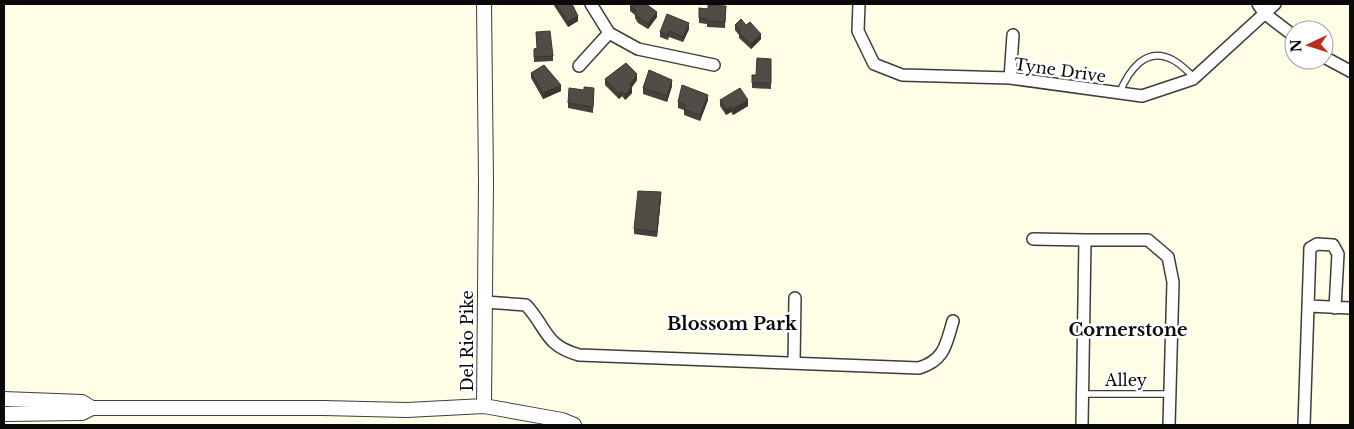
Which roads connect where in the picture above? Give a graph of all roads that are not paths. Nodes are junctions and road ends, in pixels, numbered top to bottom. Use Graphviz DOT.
graph roads {
  1 [pos="484,4"];
  2 [pos="591,4"];
  3 [pos="859,4"];
  4 [pos="1275,4"];
  5 [pos="1261,8"];
  6 [pos="1284,28"];
  7 [pos="609,33"];
  8 [pos="1013,35"];
  9 [pos="1334,62"];
  10 [pos="714,65"];
  11 [pos="579,66"];
  12 [pos="1350,71"];
  13 [pos="1010,78"];
  14 [pos="1195,78"];
  15 [pos="1119,94"];
  16 [pos="1033,239"];
  17 [pos="1085,240"];
  18 [pos="795,298"];
  19 [pos="485,302"];
  20 [pos="1309,306"];
  21 [pos="1335,308"];
  22 [pos="1350,308"];
  23 [pos="953,321"];
  24 [pos="794,363"];
  25 [pos="1083,394"];
  26 [pos="1170,394"];
  27 [pos="4,399"];
  28 [pos="484,406"];
  29 [pos="92,408"];
  30 [pos="4,414"];
  31 [pos="574,425"];
  32 [pos="1082,425"];
  33 [pos="1169,425"];
  34 [pos="1304,425"];
  1 -- 19 [label="street, Del Rio Pike"];
  2 -- 7 [label="street"];
  3 -- 13 [label="street, Tyne Drive"];
  4 -- 5 [label="street, Tyne Drive"];
  5 -- 6 [label="street"];
  5 -- 14 [label="street, Tyne Drive"];
  7 -- 10 [label="street"];
  7 -- 11 [label="street"];
  8 -- 13 [label="street"];
  9 -- 12 [label="street"];
  13 -- 15 [label="street, Tyne Drive"];
  14 -- 15 [label="street, Tyne Drive"];
  14 -- 15 [label="lane"];
  16 -- 17 [label="street"];
  17 -- 25 [label="street"];
  17 -- 26 [label="street"];
  18 -- 24 [label="street"];
  19 -- 24 [label="street"];
  19 -- 28 [label="street, Del Rio Pike"];
  20 -- 21 [label="street"];
  20 -- 21 [label="street"];
  20 -- 34 [label="street"];
  21 -- 22 [label="street"];
  23 -- 24 [label="street"];
  25 -- 26 [label="lane, Alley"];
  25 -- 32 [label="street"];
  26 -- 33 [label="street"];
  27 -- 29 [label="street, Del Rio Pike"];
  28 -- 29 [label="street, Del Rio Pike"];
  28 -- 31 [label="street"];
  29 -- 30 [label="street, Del Rio Pike"];
}
